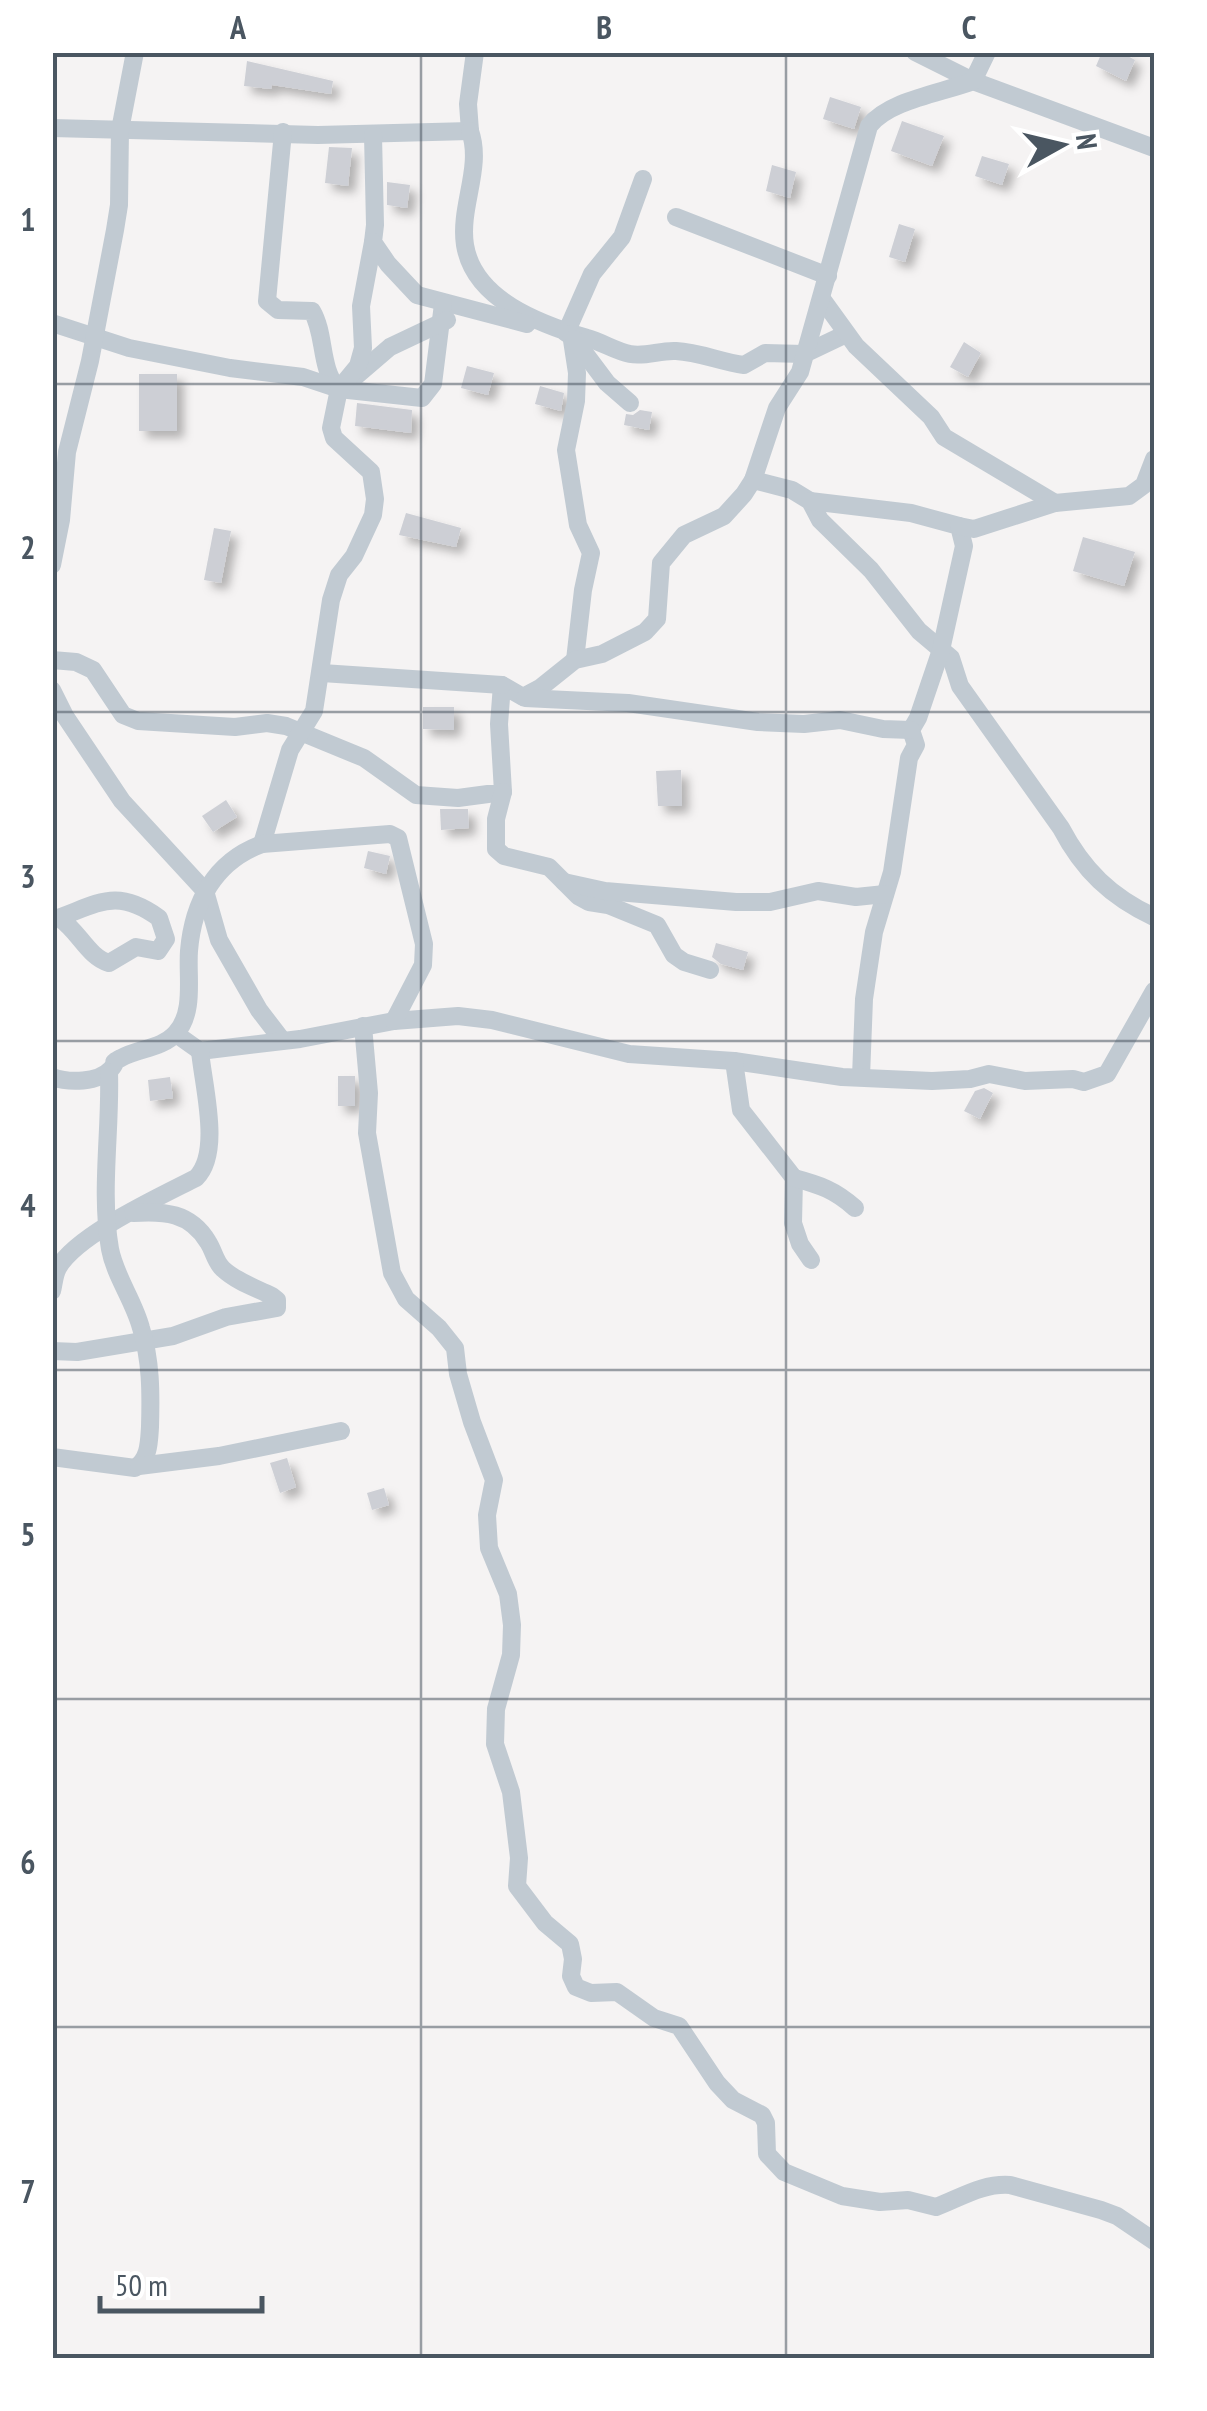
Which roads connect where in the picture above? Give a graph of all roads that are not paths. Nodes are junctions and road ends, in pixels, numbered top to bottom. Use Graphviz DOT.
graph roads {
  1 [pos="135,52"];
  2 [pos="474,52"];
  3 [pos="915,52"];
  4 [pos="987,52"];
  5 [pos="973,81"];
  6 [pos="52,128"];
  7 [pos="120,130"];
  8 [pos="470,131"];
  9 [pos="283,132"];
  10 [pos="373,135"];
  11 [pos="1154,148"];
  12 [pos="643,179"];
  13 [pos="676,217"];
  14 [pos="372,242"];
  15 [pos="828,276"];
  16 [pos="822,299"];
  17 [pos="442,313"];
  18 [pos="52,323"];
  19 [pos="94,328"];
  20 [pos="565,332"];
  21 [pos="846,334"];
  22 [pos="804,354"];
  23 [pos="339,389"];
  24 [pos="630,403"];
  25 [pos="1154,458"];
  26 [pos="753,480"];
  27 [pos="1149,485"];
  28 [pos="810,501"];
  29 [pos="1056,503"];
  30 [pos="967,527"];
  31 [pos="52,565"];
  32 [pos="940,650"];
  33 [pos="52,660"];
  34 [pos="575,660"];
  35 [pos="322,673"];
  36 [pos="502,686"];
  37 [pos="52,690"];
  38 [pos="523,698"];
  39 [pos="911,730"];
  40 [pos="302,732"];
  41 [pos="503,792"];
  42 [pos="262,844"];
  43 [pos="564,882"];
  44 [pos="205,891"];
  45 [pos="885,894"];
  46 [pos="856,896"];
  47 [pos="1154,917"];
  48 [pos="56,919"];
  49 [pos="876,927"];
  50 [pos="710,970"];
  51 [pos="1154,991"];
  52 [pos="394,1022"];
  53 [pos="363,1026"];
  54 [pos="176,1034"];
  55 [pos="282,1040"];
  56 [pos="200,1051"];
  57 [pos="734,1062"];
  58 [pos="110,1072"];
  59 [pos="52,1077"];
  60 [pos="861,1078"];
  61 [pos="794,1178"];
  62 [pos="855,1208"];
  63 [pos="132,1213"];
  64 [pos="108,1224"];
  65 [pos="811,1260"];
  66 [pos="52,1291"];
  67 [pos="144,1340"];
  68 [pos="52,1351"];
  69 [pos="342,1431"];
  70 [pos="52,1457"];
  71 [pos="139,1466"];
  72 [pos="1154,2241"];
  1 -- 7 [label="street"];
  2 -- 8 [label="street"];
  3 -- 5 [label="street"];
  4 -- 5 [label="street"];
  5 -- 11 [label="street"];
  5 -- 15 [label="street"];
  6 -- 7 [label="street"];
  7 -- 9 [label="street"];
  7 -- 19 [label="street"];
  8 -- 10 [label="street"];
  8 -- 20 [label="street"];
  9 -- 10 [label="street"];
  9 -- 23 [label="street"];
  10 -- 14 [label="street"];
  12 -- 20 [label="street"];
  13 -- 15 [label="street"];
  14 -- 17 [label="street"];
  14 -- 23 [label="street"];
  15 -- 16 [label="street"];
  16 -- 21 [label="street"];
  16 -- 22 [label="street"];
  17 -- 20 [label="street"];
  17 -- 23 [label="street"];
  17 -- 23 [label="street"];
  18 -- 19 [label="street"];
  19 -- 23 [label="street"];
  19 -- 31 [label="street"];
  20 -- 22 [label="street"];
  20 -- 24 [label="street"];
  20 -- 34 [label="street"];
  21 -- 22 [label="street"];
  21 -- 29 [label="street"];
  22 -- 26 [label="street"];
  23 -- 35 [label="street"];
  25 -- 27 [label="street"];
  26 -- 28 [label="street"];
  26 -- 34 [label="street"];
  27 -- 29 [label="street"];
  28 -- 30 [label="street"];
  28 -- 32 [label="street"];
  29 -- 30 [label="street"];
  30 -- 32 [label="street"];
  32 -- 39 [label="street"];
  32 -- 47 [label="street"];
  33 -- 40 [label="street"];
  34 -- 38 [label="street"];
  35 -- 36 [label="street"];
  35 -- 40 [label="street"];
  36 -- 38 [label="street"];
  36 -- 41 [label="street"];
  37 -- 44 [label="street"];
  38 -- 39 [label="street"];
  39 -- 45 [label="street"];
  40 -- 41 [label="street"];
  40 -- 42 [label="street"];
  41 -- 43 [label="street"];
  42 -- 44 [label="street"];
  42 -- 52 [label="street"];
  43 -- 46 [label="street"];
  43 -- 50 [label="street"];
  44 -- 54 [label="street"];
  44 -- 55 [label="street"];
  45 -- 46 [label="street"];
  45 -- 49 [label="street"];
  46 -- 49 [label="street"];
  48 -- 48 [label="street"];
  49 -- 60 [label="street"];
  51 -- 60 [label="street"];
  52 -- 53 [label="street"];
  52 -- 57 [label="street"];
  53 -- 55 [label="street"];
  53 -- 72 [label="street"];
  54 -- 56 [label="street"];
  54 -- 58 [label="street"];
  55 -- 56 [label="street"];
  56 -- 63 [label="street"];
  57 -- 60 [label="street"];
  57 -- 61 [label="street"];
  58 -- 59 [label="street"];
  58 -- 64 [label="street"];
  61 -- 62 [label="street"];
  61 -- 65 [label="street"];
  63 -- 64 [label="street"];
  63 -- 67 [label="street"];
  64 -- 66 [label="street"];
  64 -- 67 [label="street"];
  67 -- 68 [label="street"];
  67 -- 71 [label="street"];
  69 -- 71 [label="street"];
  70 -- 71 [label="street"];
}
